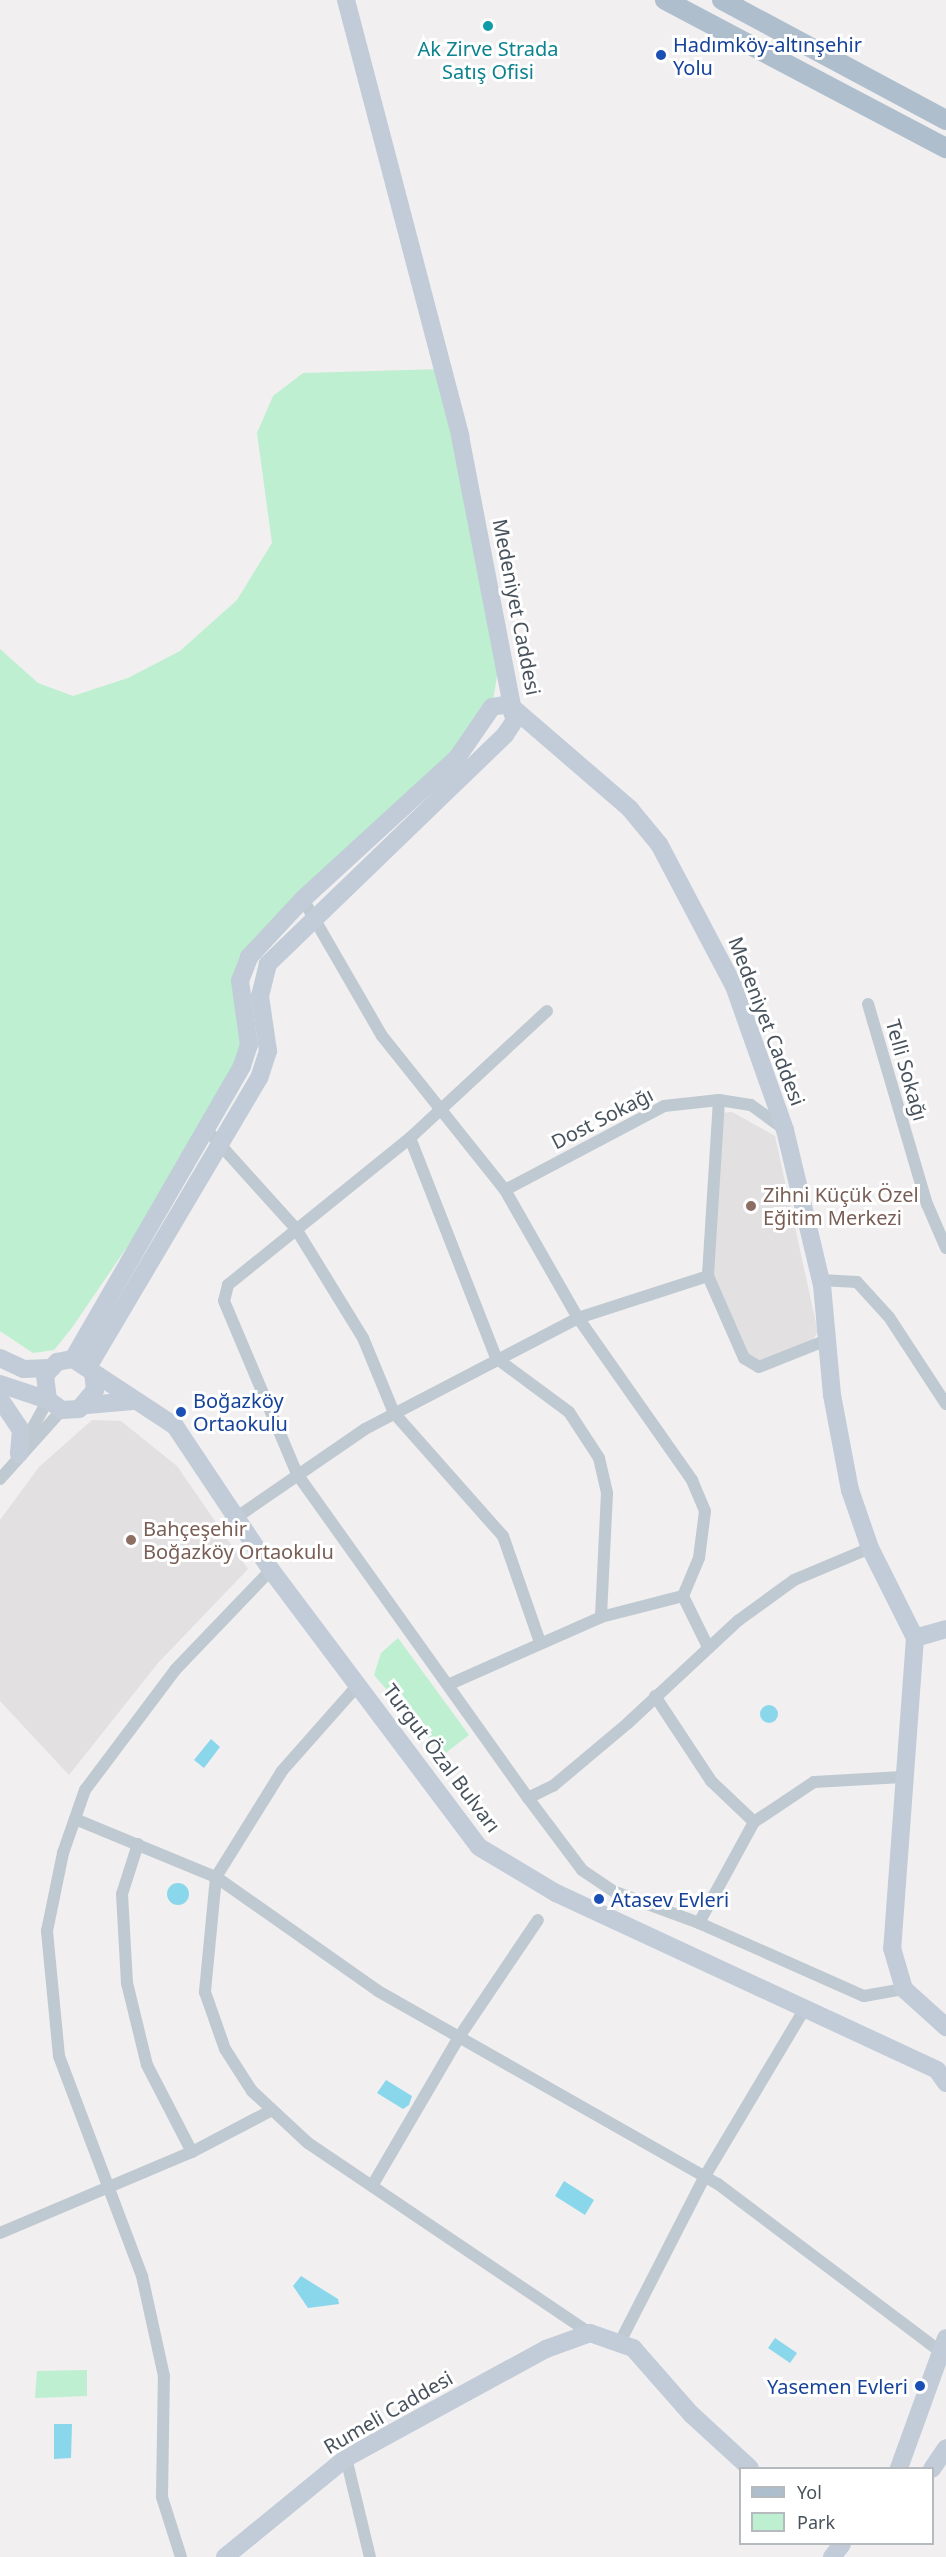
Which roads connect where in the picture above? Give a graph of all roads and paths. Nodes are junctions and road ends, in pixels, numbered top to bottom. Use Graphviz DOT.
graph roads {
  1 [pos="334,0"];
  2 [pos="346,0"];
  3 [pos="665,0"];
  4 [pos="722,0"];
  5 [pos="946,120"];
  6 [pos="376,121"];
  7 [pos="946,148"];
  8 [pos="512,707"];
  9 [pos="303,899"];
  10 [pos="313,917"];
  11 [pos="868,1004"];
  12 [pos="547,1011"];
  13 [pos="719,1100"];
  14 [pos="442,1109"];
  15 [pos="207,1130"];
  16 [pos="785,1130"];
  17 [pos="410,1138"];
  18 [pos="223,1148"];
  19 [pos="505,1190"];
  20 [pos="296,1228"];
  21 [pos="946,1248"];
  22 [pos="708,1276"];
  23 [pos="821,1280"];
  24 [pos="578,1318"];
  25 [pos="827,1341"];
  26 [pos="0,1358"];
  27 [pos="496,1358"];
  28 [pos="85,1366"];
  29 [pos="50,1368"];
  30 [pos="0,1384"];
  31 [pos="0,1399"];
  32 [pos="133,1401"];
  33 [pos="946,1404"];
  34 [pos="55,1405"];
  35 [pos="87,1405"];
  36 [pos="394,1413"];
  37 [pos="19,1454"];
  38 [pos="297,1474"];
  39 [pos="0,1479"];
  40 [pos="237,1517"];
  41 [pos="870,1548"];
  42 [pos="271,1570"];
  43 [pos="683,1596"];
  44 [pos="601,1617"];
  45 [pos="946,1629"];
  46 [pos="915,1638"];
  47 [pos="540,1642"];
  48 [pos="707,1645"];
  49 [pos="450,1684"];
  50 [pos="358,1685"];
  51 [pos="655,1696"];
  52 [pos="902,1777"];
  53 [pos="528,1798"];
  54 [pos="75,1819"];
  55 [pos="754,1822"];
  56 [pos="138,1845"];
  57 [pos="216,1877"];
  58 [pos="538,1920"];
  59 [pos="699,1923"];
  60 [pos="904,1989"];
  61 [pos="804,2010"];
  62 [pos="946,2027"];
  63 [pos="459,2037"];
  64 [pos="946,2083"];
  65 [pos="270,2111"];
  66 [pos="192,2152"];
  67 [pos="705,2176"];
  68 [pos="112,2186"];
  69 [pos="372,2186"];
  70 [pos="0,2233"];
  71 [pos="590,2333"];
  72 [pos="621,2340"];
  73 [pos="944,2345"];
  74 [pos="946,2448"];
  75 [pos="346,2457"];
  76 [pos="748,2467"];
  77 [pos="899,2467"];
  78 [pos="934,2467"];
  79 [pos="181,2557"];
  80 [pos="225,2557"];
  81 [pos="370,2557"];
  1 -- 6 [label="street"];
  2 -- 6 [label="street"];
  3 -- 7 [label="main road"];
  4 -- 5 [label="main road"];
  6 -- 8 [label="street, Medeniyet Caddesi"];
  8 -- 9 [label="street"];
  8 -- 10 [label="street"];
  8 -- 16 [label="street, Medeniyet Caddesi"];
  9 -- 10 [label="street"];
  9 -- 15 [label="street"];
  10 -- 14 [label="street"];
  10 -- 18 [label="street"];
  11 -- 21 [label="street, Telli Sokağı"];
  12 -- 14 [label="street"];
  13 -- 16 [label="street, Dost Sokağı"];
  13 -- 19 [label="street, Dost Sokağı"];
  13 -- 22 [label="street"];
  14 -- 17 [label="street"];
  14 -- 19 [label="street"];
  15 -- 18 [label="street"];
  15 -- 28 [label="street"];
  16 -- 23 [label="street, Medeniyet Caddesi"];
  17 -- 20 [label="street"];
  17 -- 27 [label="street"];
  18 -- 20 [label="street"];
  18 -- 28 [label="street"];
  19 -- 24 [label="street"];
  20 -- 36 [label="street"];
  20 -- 38 [label="street"];
  22 -- 24 [label="street"];
  22 -- 25 [label="street"];
  23 -- 25 [label="street, Medeniyet Caddesi"];
  23 -- 33 [label="street"];
  24 -- 27 [label="street"];
  24 -- 43 [label="street"];
  25 -- 41 [label="street, Medeniyet Caddesi"];
  26 -- 29 [label="street"];
  27 -- 36 [label="street"];
  27 -- 44 [label="street"];
  28 -- 29 [label="street"];
  28 -- 32 [label="street, Turgut Özal Bulvarı"];
  28 -- 35 [label="street"];
  29 -- 34 [label="street"];
  30 -- 34 [label="street"];
  31 -- 37 [label="street"];
  32 -- 35 [label="street"];
  32 -- 40 [label="street, Turgut Özal Bulvarı"];
  34 -- 35 [label="street"];
  34 -- 37 [label="street"];
  36 -- 38 [label="street"];
  36 -- 47 [label="street"];
  37 -- 39 [label="street"];
  38 -- 40 [label="street"];
  38 -- 49 [label="street"];
  40 -- 42 [label="street, Turgut Özal Bulvarı"];
  41 -- 46 [label="street, Medeniyet Caddesi"];
  41 -- 48 [label="street"];
  42 -- 50 [label="street, Turgut Özal Bulvarı"];
  42 -- 54 [label="street"];
  43 -- 44 [label="street"];
  43 -- 48 [label="street"];
  44 -- 47 [label="street"];
  45 -- 46 [label="street"];
  46 -- 52 [label="street"];
  47 -- 49 [label="street"];
  48 -- 51 [label="street"];
  49 -- 53 [label="street"];
  50 -- 57 [label="street"];
  50 -- 61 [label="street, Turgut Özal Bulvarı"];
  51 -- 53 [label="street"];
  51 -- 55 [label="street"];
  52 -- 55 [label="street"];
  52 -- 60 [label="street"];
  53 -- 59 [label="street"];
  54 -- 56 [label="street"];
  54 -- 68 [label="street"];
  55 -- 59 [label="street"];
  56 -- 57 [label="street"];
  56 -- 66 [label="street"];
  57 -- 63 [label="street"];
  57 -- 65 [label="street"];
  58 -- 63 [label="street"];
  59 -- 60 [label="street"];
  60 -- 62 [label="street"];
  61 -- 64 [label="street, Turgut Özal Bulvarı"];
  61 -- 67 [label="street"];
  63 -- 67 [label="street"];
  63 -- 69 [label="street"];
  65 -- 66 [label="street"];
  65 -- 69 [label="street"];
  66 -- 68 [label="street"];
  67 -- 72 [label="street"];
  67 -- 73 [label="street"];
  68 -- 70 [label="street"];
  68 -- 79 [label="street"];
  69 -- 71 [label="street"];
  71 -- 72 [label="street"];
  71 -- 75 [label="street, Rumeli Caddesi"];
  72 -- 76 [label="street"];
  73 -- 77 [label="street"];
  74 -- 78 [label="street"];
  75 -- 80 [label="street, Rumeli Caddesi"];
  75 -- 81 [label="street"];
}
